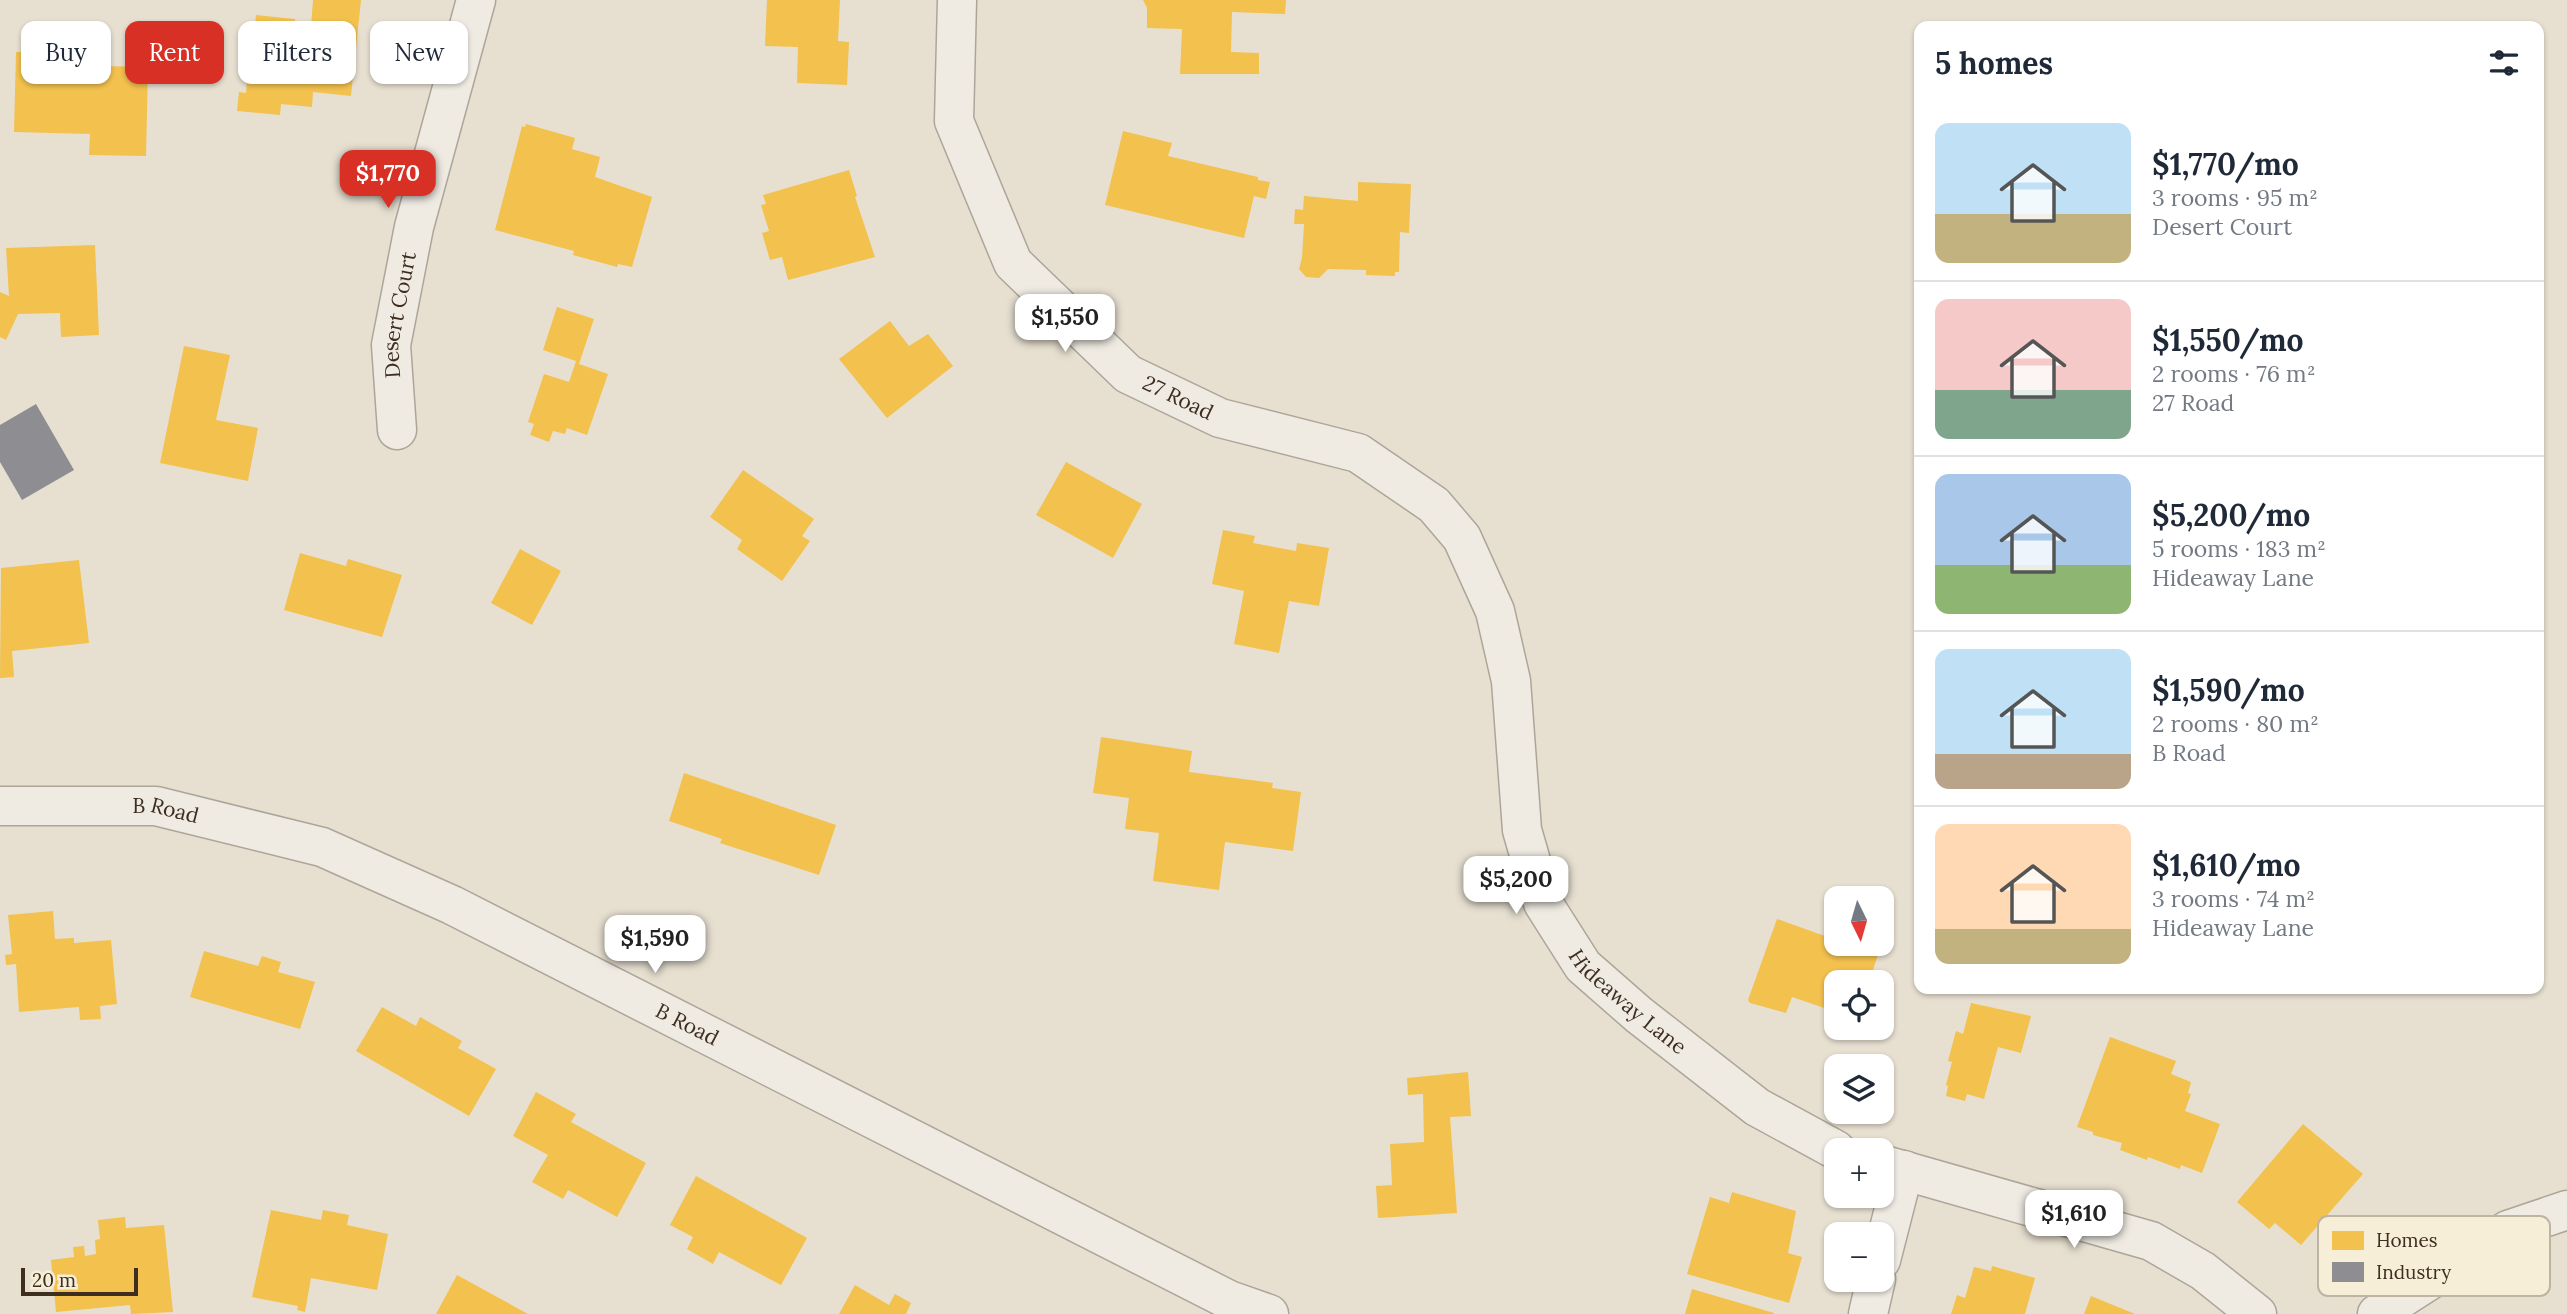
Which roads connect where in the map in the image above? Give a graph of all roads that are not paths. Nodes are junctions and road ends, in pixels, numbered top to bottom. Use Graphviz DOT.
graph roads {
  1 [pos="476,0"];
  2 [pos="957,0"];
  3 [pos="397,430"];
  4 [pos="1433,505"];
  5 [pos="0,806"];
  6 [pos="1824,1143"];
  7 [pos="1894,1167"];
  8 [pos="2567,1210"];
  9 [pos="2549,1216"];
  10 [pos="1873,1292"];
  11 [pos="2405,1296"];
  12 [pos="1269,1314"];
  13 [pos="1868,1314"];
  14 [pos="2257,1314"];
  15 [pos="2377,1314"];
  1 -- 3 [label="street, Desert Court"];
  2 -- 4 [label="street, 27 Road"];
  4 -- 6 [label="street, Hideaway Lane"];
  5 -- 12 [label="street, B Road"];
  7 -- 14 [label="street"];
  8 -- 9 [label="street"];
  10 -- 13 [label="street"];
  11 -- 15 [label="street"];
}
